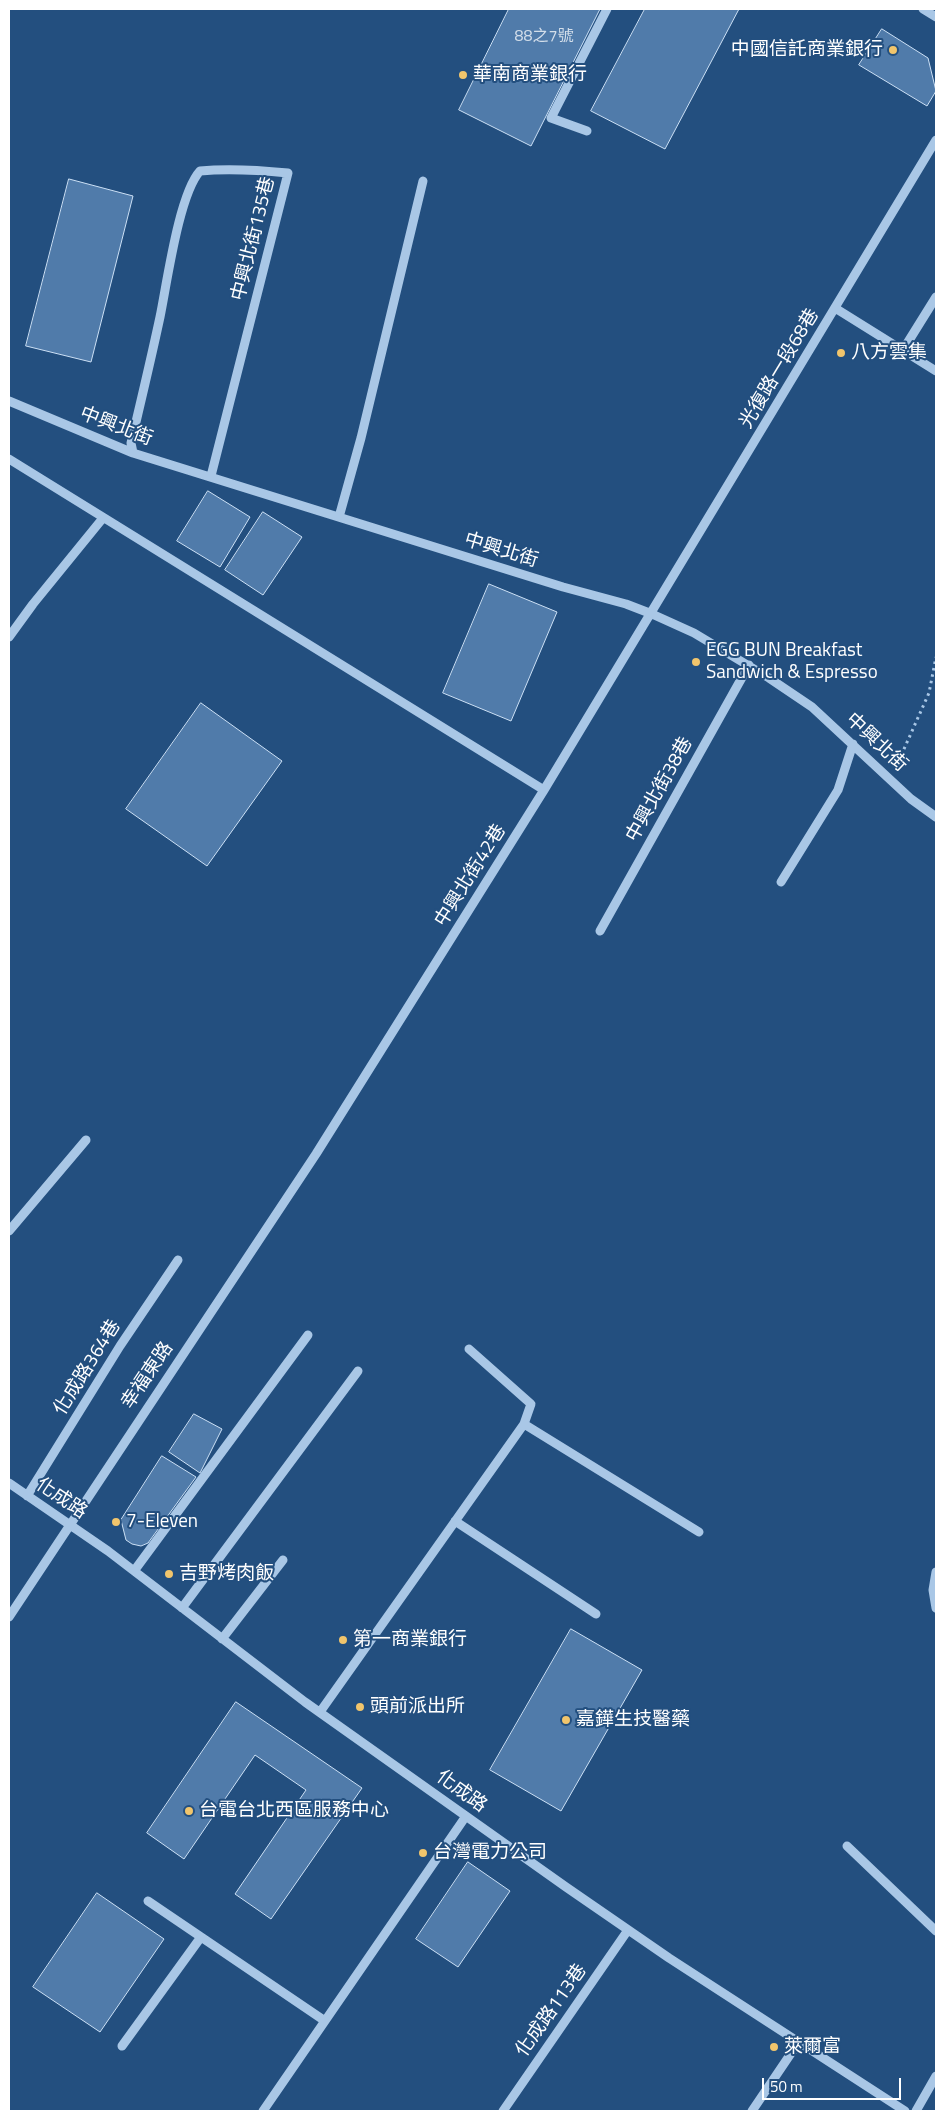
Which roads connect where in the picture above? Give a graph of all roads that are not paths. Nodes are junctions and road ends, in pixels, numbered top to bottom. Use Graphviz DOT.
graph roads {
  1 [pos="607,9"];
  2 [pos="923,9"];
  3 [pos="936,17"];
  4 [pos="587,132"];
  5 [pos="936,140"];
  6 [pos="423,180"];
  7 [pos="936,297"];
  8 [pos="835,308"];
  9 [pos="903,350"];
  10 [pos="936,371"];
  11 [pos="9,401"];
  12 [pos="133,453"];
  13 [pos="9,460"];
  14 [pos="211,476"];
  15 [pos="340,517"];
  16 [pos="103,518"];
  17 [pos="652,614"];
  18 [pos="9,638"];
  19 [pos="748,665"];
  20 [pos="853,744"];
  21 [pos="544,790"];
  22 [pos="936,817"];
  23 [pos="781,882"];
  24 [pos="600,931"];
  25 [pos="86,1140"];
  26 [pos="316,1154"];
  27 [pos="9,1232"];
  28 [pos="178,1260"];
  29 [pos="308,1335"];
  30 [pos="469,1349"];
  31 [pos="358,1371"];
  32 [pos="524,1424"];
  33 [pos="9,1484"];
  34 [pos="27,1496"];
  35 [pos="455,1521"];
  36 [pos="69,1524"];
  37 [pos="699,1532"];
  38 [pos="283,1560"];
  39 [pos="134,1570"];
  40 [pos="936,1572"];
  41 [pos="182,1608"];
  42 [pos="936,1608"];
  43 [pos="596,1614"];
  44 [pos="9,1617"];
  45 [pos="222,1639"];
  46 [pos="320,1712"];
  47 [pos="466,1816"];
  48 [pos="847,1846"];
  49 [pos="148,1901"];
  50 [pos="628,1930"];
  51 [pos="936,1931"];
  52 [pos="201,1937"];
  53 [pos="325,2021"];
  54 [pos="798,2043"];
  55 [pos="122,2046"];
  56 [pos="936,2076"];
  57 [pos="263,2111"];
  58 [pos="503,2111"];
  59 [pos="752,2111"];
  60 [pos="905,2111"];
  61 [pos="916,2111"];
  1 -- 4 [label="street"];
  2 -- 3 [label="street"];
  5 -- 8 [label="street, 光復路一段68巷"];
  6 -- 15 [label="street"];
  7 -- 9 [label="street"];
  8 -- 9 [label="street"];
  8 -- 17 [label="street, 光復路一段68巷"];
  9 -- 10 [label="street"];
  11 -- 12 [label="street, 中興北街"];
  12 -- 14 [label="street, 中興北街"];
  12 -- 14 [label="street, 中興北街135巷"];
  13 -- 16 [label="street"];
  14 -- 15 [label="street, 中興北街"];
  15 -- 17 [label="street, 中興北街"];
  16 -- 18 [label="street"];
  16 -- 21 [label="street"];
  17 -- 19 [label="street, 中興北街"];
  17 -- 21 [label="street, 中興北街42巷"];
  19 -- 20 [label="street, 中興北街"];
  19 -- 24 [label="street, 中興北街38巷"];
  20 -- 22 [label="street, 中興北街"];
  20 -- 23 [label="street"];
  21 -- 26 [label="street, 中興北街42巷"];
  25 -- 27 [label="street"];
  26 -- 36 [label="street, 幸福東路"];
  28 -- 34 [label="street, 化成路364巷"];
  29 -- 39 [label="street"];
  30 -- 32 [label="street"];
  31 -- 41 [label="street"];
  32 -- 35 [label="street"];
  32 -- 37 [label="street"];
  33 -- 34 [label="street, 化成路"];
  34 -- 36 [label="street, 化成路"];
  35 -- 43 [label="street"];
  35 -- 46 [label="street"];
  36 -- 39 [label="street, 化成路"];
  36 -- 44 [label="street, 幸福東路"];
  38 -- 45 [label="street"];
  39 -- 41 [label="street, 化成路"];
  40 -- 42 [label="street"];
  41 -- 45 [label="street, 化成路"];
  45 -- 46 [label="street, 化成路"];
  46 -- 47 [label="street, 化成路"];
  47 -- 50 [label="street, 化成路"];
  47 -- 53 [label="street"];
  48 -- 51 [label="street"];
  49 -- 52 [label="street"];
  50 -- 54 [label="street, 化成路"];
  50 -- 58 [label="street, 化成路113巷"];
  52 -- 53 [label="street"];
  52 -- 55 [label="street"];
  53 -- 57 [label="street"];
  54 -- 59 [label="street"];
  54 -- 60 [label="street, 化成路"];
  56 -- 61 [label="street"];
}
